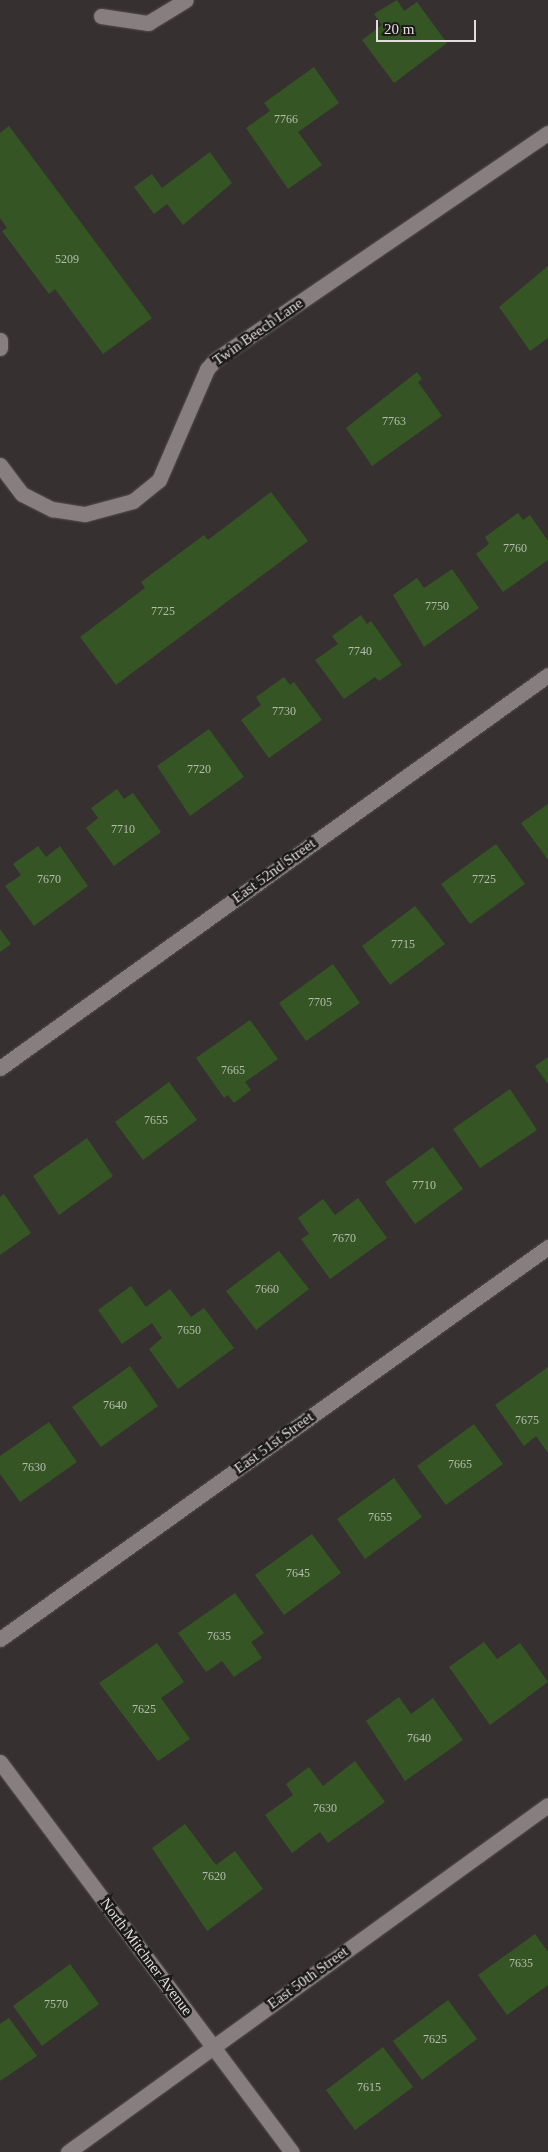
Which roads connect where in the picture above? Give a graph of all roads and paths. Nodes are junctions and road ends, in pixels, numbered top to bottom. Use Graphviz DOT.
graph roads {
  1 [pos="186,0"];
  2 [pos="100,16"];
  3 [pos="548,133"];
  4 [pos="0,340"];
  5 [pos="0,348"];
  6 [pos="0,465"];
  7 [pos="548,675"];
  8 [pos="0,1068"];
  9 [pos="548,1247"];
  10 [pos="0,1639"];
  11 [pos="0,1762"];
  12 [pos="548,1805"];
  13 [pos="214,2047"];
  14 [pos="68,2152"];
  15 [pos="292,2152"];
  1 -- 2 [label="street"];
  3 -- 6 [label="street, Twin Beech Lane"];
  4 -- 5 [label="street"];
  7 -- 8 [label="street, East 52nd Street"];
  9 -- 10 [label="street, East 51st Street"];
  11 -- 13 [label="street, North Mitchner Avenue"];
  12 -- 13 [label="street, East 50th Street"];
  13 -- 14 [label="street, East 50th Street"];
  13 -- 15 [label="street, North Mitchner Avenue"];
}
